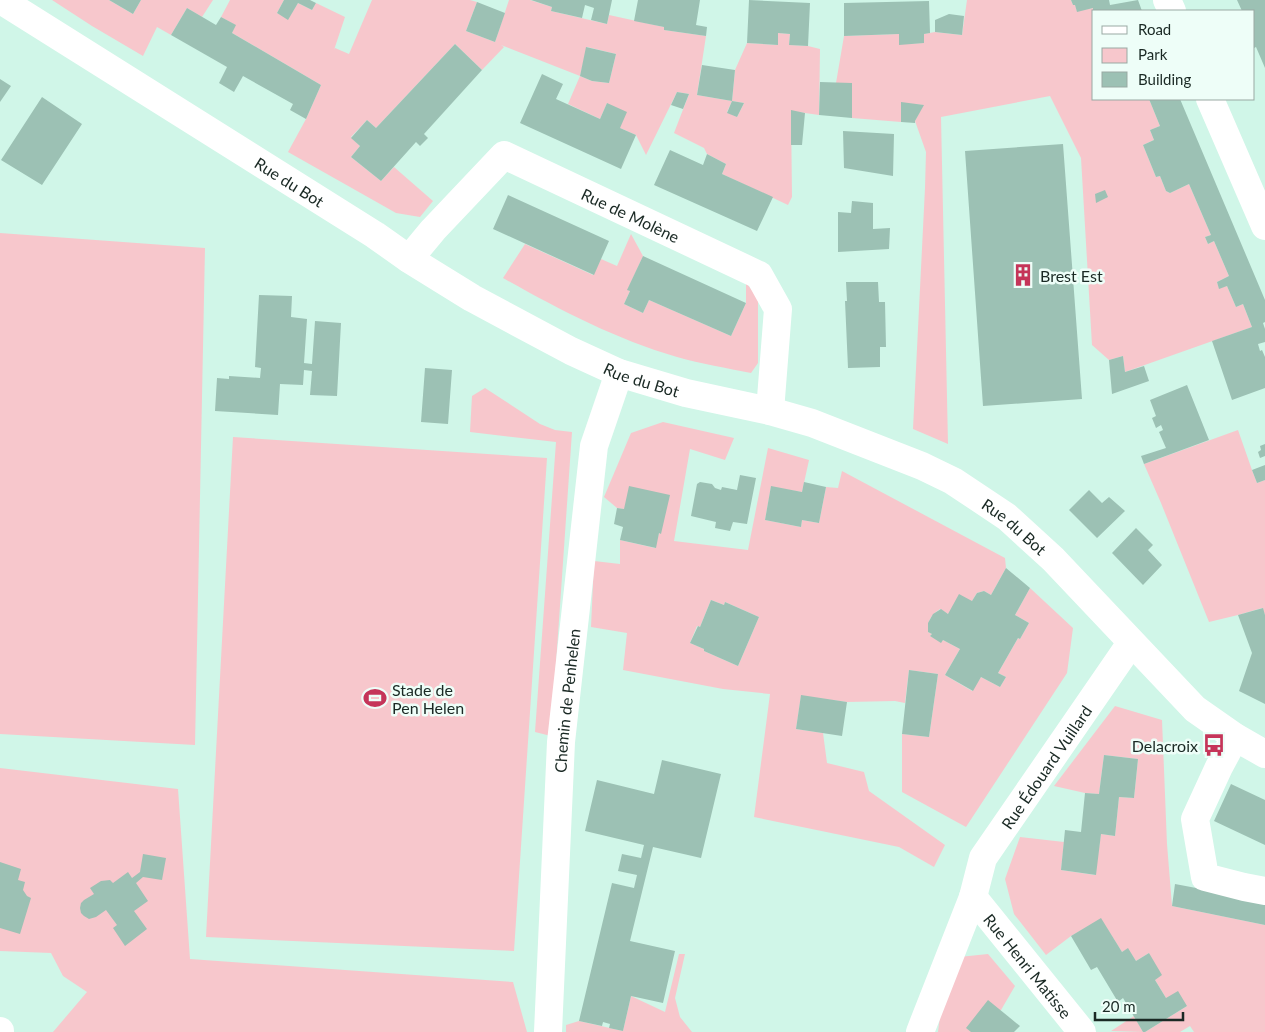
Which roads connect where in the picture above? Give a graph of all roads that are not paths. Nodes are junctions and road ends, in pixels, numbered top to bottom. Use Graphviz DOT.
graph roads {
  1 [pos="1,0"];
  2 [pos="1210,100"];
  3 [pos="1265,226"];
  4 [pos="409,260"];
  5 [pos="619,373"];
  6 [pos="770,411"];
  7 [pos="1131,643"];
  8 [pos="1235,738"];
  9 [pos="1265,754"];
  10 [pos="1265,892"];
  11 [pos="973,897"];
  12 [pos="548,1032"];
  13 [pos="920,1032"];
  14 [pos="1082,1032"];
  1 -- 4 [label="street, Rue du Bot"];
  2 -- 3 [label="street"];
  4 -- 5 [label="street, Rue du Bot"];
  4 -- 6 [label="street, Rue de Molène"];
  5 -- 6 [label="street, Rue du Bot"];
  5 -- 12 [label="street, Chemin de Penhelen"];
  6 -- 7 [label="street, Rue du Bot"];
  7 -- 8 [label="street, Rue du Bot"];
  7 -- 11 [label="street, Rue Édouard Vuillard"];
  8 -- 9 [label="street, Rue du Bot"];
  8 -- 10 [label="street"];
  11 -- 13 [label="street, Rue Édouard Vuillard"];
  11 -- 14 [label="street, Rue Henri Matisse"];
}
